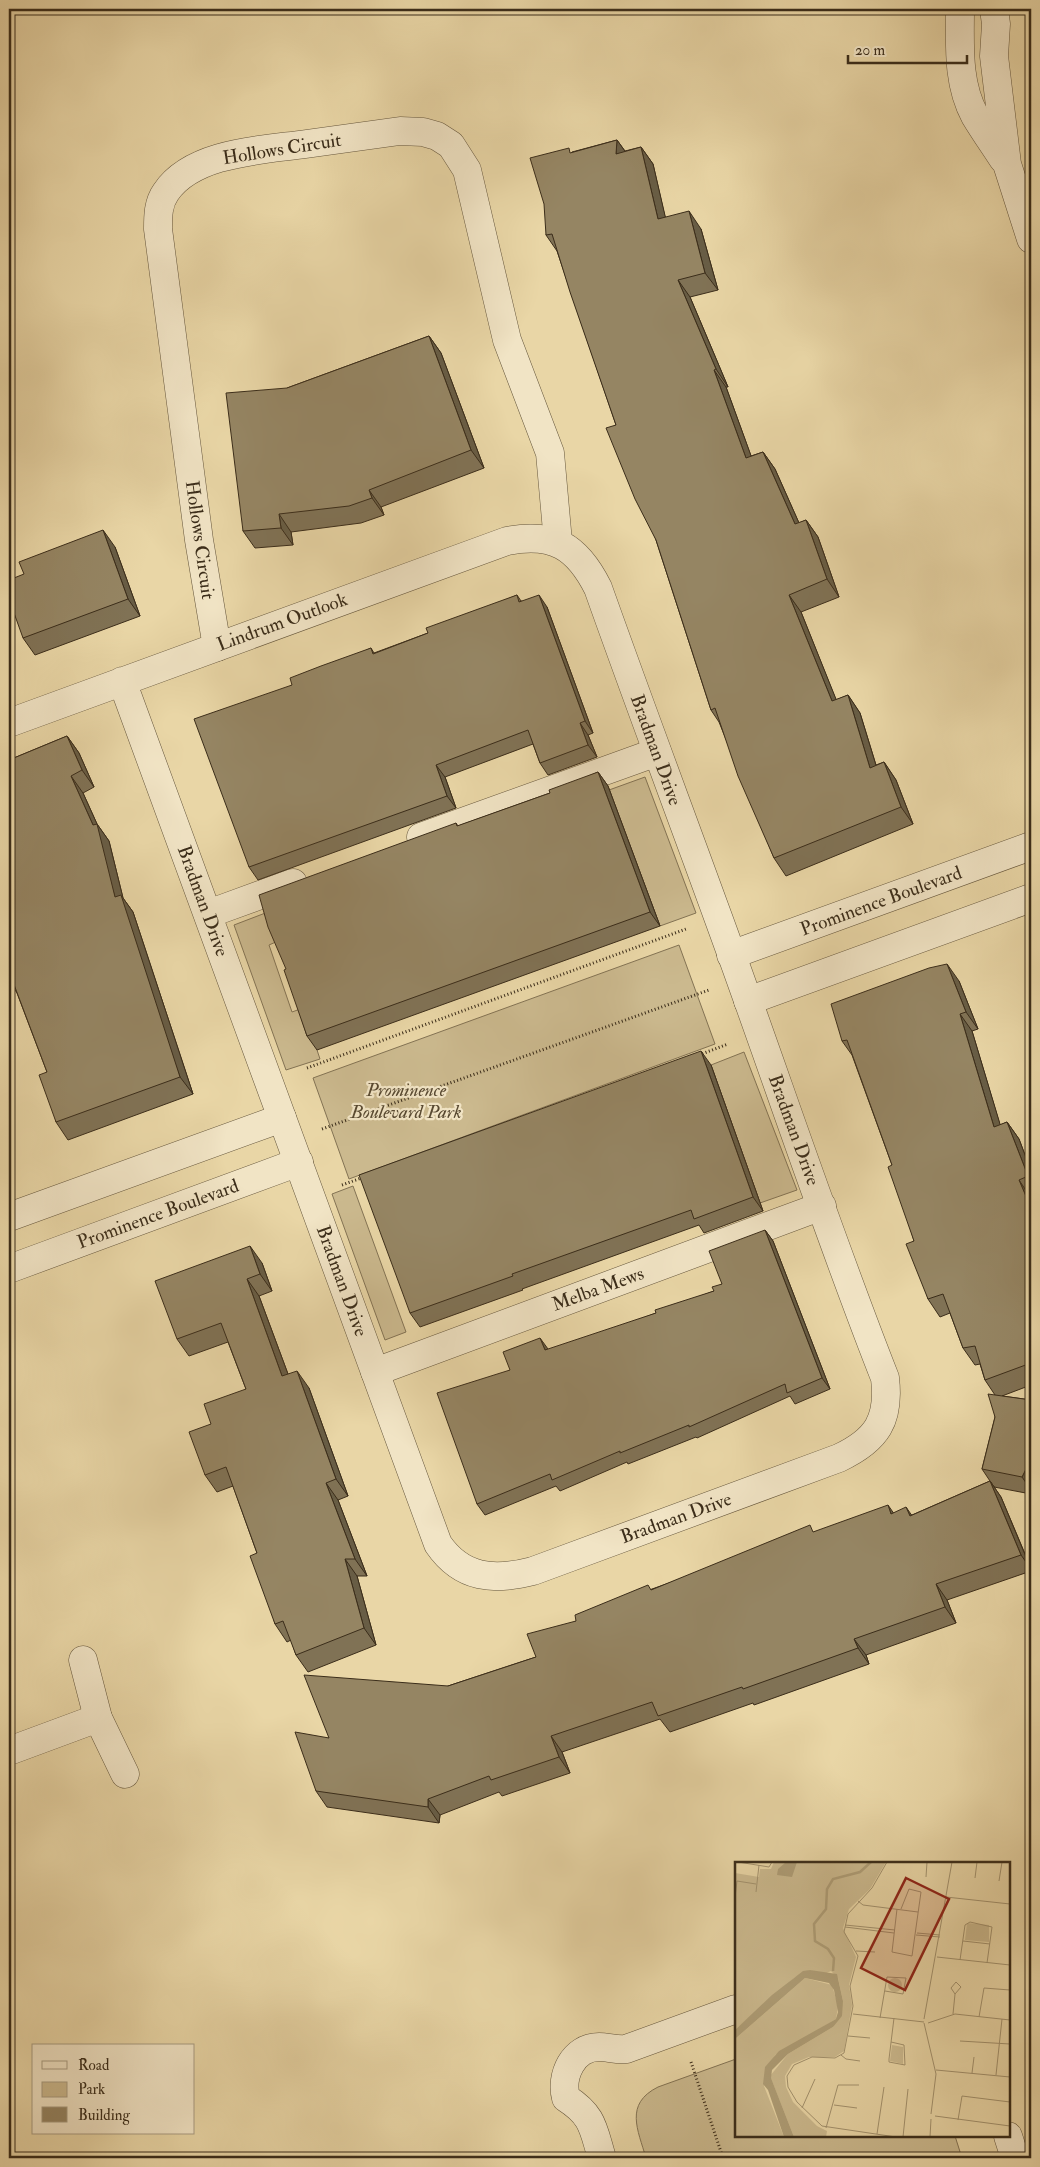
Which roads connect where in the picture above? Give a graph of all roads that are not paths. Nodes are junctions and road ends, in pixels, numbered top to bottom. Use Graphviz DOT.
graph roads {
  1 [pos="960,9"];
  2 [pos="994,9"];
  3 [pos="1007,164"];
  4 [pos="1031,239"];
  5 [pos="558,542"];
  6 [pos="217,647"];
  7 [pos="122,681"];
  8 [pos="9,723"];
  9 [pos="657,752"];
  10 [pos="395,846"];
  11 [pos="1031,846"];
  12 [pos="320,873"];
  13 [pos="1031,898"];
  14 [pos="208,914"];
  15 [pos="740,979"];
  16 [pos="290,1140"];
  17 [pos="822,1206"];
  18 [pos="9,1217"];
  19 [pos="11,1260"];
  20 [pos="375,1372"];
  21 [pos="83,1660"];
  22 [pos="98,1718"];
  23 [pos="9,1752"];
  24 [pos="125,1774"];
  25 [pos="735,2010"];
  26 [pos="1008,2137"];
  27 [pos="602,2158"];
  28 [pos="1015,2158"];
  1 -- 3 [label="street"];
  2 -- 3 [label="street"];
  3 -- 4 [label="street"];
  5 -- 6 [label="street, Lindrum Outlook"];
  5 -- 6 [label="street, Hollows Circuit"];
  5 -- 9 [label="street, Bradman Drive"];
  6 -- 7 [label="street, Lindrum Outlook"];
  7 -- 8 [label="street, Lindrum Outlook"];
  7 -- 14 [label="street, Bradman Drive"];
  9 -- 10 [label="street"];
  9 -- 15 [label="street, Bradman Drive"];
  11 -- 15 [label="street, Prominence Boulevard"];
  12 -- 14 [label="street"];
  13 -- 15 [label="street"];
  14 -- 16 [label="street, Bradman Drive"];
  15 -- 17 [label="street, Bradman Drive"];
  16 -- 18 [label="street"];
  16 -- 19 [label="street, Prominence Boulevard"];
  16 -- 20 [label="street, Bradman Drive"];
  17 -- 20 [label="street, Melba Mews"];
  17 -- 20 [label="street, Bradman Drive"];
  21 -- 22 [label="street"];
  22 -- 23 [label="street"];
  22 -- 24 [label="street"];
  25 -- 27 [label="street"];
  26 -- 28 [label="street"];
}
